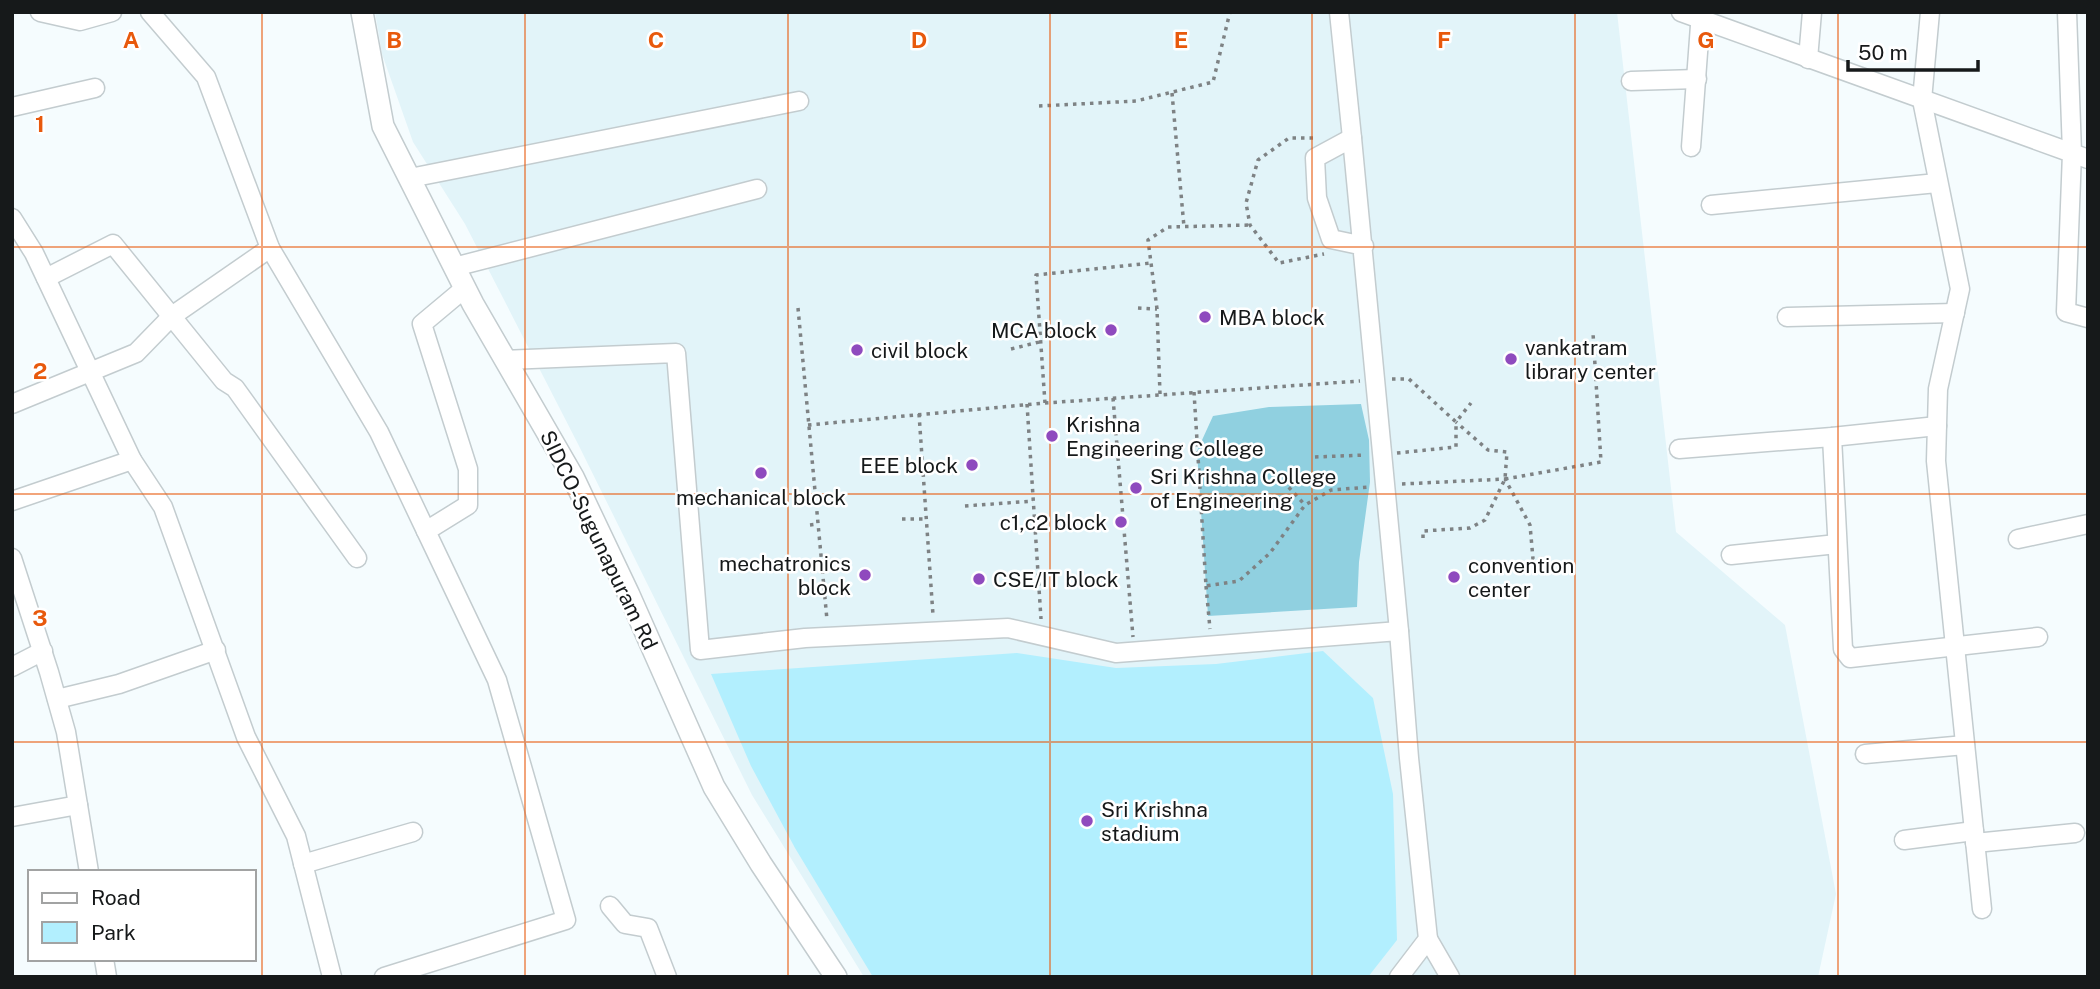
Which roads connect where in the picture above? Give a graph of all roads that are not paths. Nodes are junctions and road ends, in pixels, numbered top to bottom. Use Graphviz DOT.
graph roads {
  1 [pos="40,12"];
  2 [pos="112,12"];
  3 [pos="150,12"];
  4 [pos="362,12"];
  5 [pos="1339,12"];
  6 [pos="1681,12"];
  7 [pos="1812,12"];
  8 [pos="1930,12"];
  9 [pos="2067,12"];
  10 [pos="1701,16"];
  11 [pos="1808,59"];
  12 [pos="1697,79"];
  13 [pos="1631,81"];
  14 [pos="96,88"];
  15 [pos="1922,100"];
  16 [pos="799,101"];
  17 [pos="12,107"];
  18 [pos="1352,138"];
  19 [pos="1691,147"];
  20 [pos="2080,156"];
  21 [pos="410,178"];
  22 [pos="1937,183"];
  23 [pos="757,189"];
  24 [pos="1711,205"];
  25 [pos="12,218"];
  26 [pos="1364,246"];
  27 [pos="270,248"];
  28 [pos="454,267"];
  29 [pos="46,278"];
  30 [pos="465,288"];
  31 [pos="1955,313"];
  32 [pos="172,316"];
  33 [pos="1787,317"];
  34 [pos="2088,318"];
  35 [pos="505,360"];
  36 [pos="90,372"];
  37 [pos="12,404"];
  38 [pos="1937,426"];
  39 [pos="1832,438"];
  40 [pos="1679,449"];
  41 [pos="132,460"];
  42 [pos="12,501"];
  43 [pos="2088,524"];
  44 [pos="426,531"];
  45 [pos="2018,539"];
  46 [pos="1837,544"];
  47 [pos="1731,555"];
  48 [pos="12,558"];
  49 [pos="358,558"];
  50 [pos="1399,631"];
  51 [pos="2038,637"];
  52 [pos="1955,647"];
  53 [pos="216,650"];
  54 [pos="43,651"];
  55 [pos="12,667"];
  56 [pos="57,699"];
  57 [pos="1965,745"];
  58 [pos="1866,754"];
  59 [pos="78,805"];
  60 [pos="12,817"];
  61 [pos="413,832"];
  62 [pos="2075,833"];
  63 [pos="1974,837"];
  64 [pos="1904,839"];
  65 [pos="303,864"];
  66 [pos="89,870"];
  67 [pos="610,906"];
  68 [pos="1982,909"];
  69 [pos="1428,939"];
  70 [pos="332,977"];
  71 [pos="384,977"];
  72 [pos="667,977"];
  73 [pos="836,977"];
  74 [pos="1399,977"];
  75 [pos="1450,977"];
  1 -- 2 [label="street"];
  3 -- 27 [label="street"];
  4 -- 21 [label="street, SIDCO-Sugunapuram Rd"];
  5 -- 18 [label="street"];
  6 -- 10 [label="street"];
  7 -- 11 [label="street"];
  8 -- 15 [label="street"];
  9 -- 20 [label="street"];
  10 -- 11 [label="street"];
  10 -- 12 [label="street"];
  11 -- 15 [label="street"];
  12 -- 13 [label="street"];
  12 -- 19 [label="street"];
  14 -- 17 [label="street"];
  15 -- 20 [label="street"];
  15 -- 22 [label="street"];
  16 -- 21 [label="street"];
  18 -- 26 [label="street"];
  18 -- 26 [label="street"];
  20 -- 34 [label="street"];
  21 -- 28 [label="street, SIDCO-Sugunapuram Rd"];
  22 -- 24 [label="street"];
  22 -- 31 [label="street"];
  23 -- 28 [label="street"];
  25 -- 29 [label="street"];
  26 -- 50 [label="street"];
  27 -- 32 [label="street"];
  27 -- 44 [label="street"];
  28 -- 30 [label="street, SIDCO-Sugunapuram Rd"];
  29 -- 32 [label="street"];
  29 -- 36 [label="street"];
  30 -- 35 [label="street, SIDCO-Sugunapuram Rd"];
  30 -- 44 [label="street"];
  31 -- 33 [label="street"];
  31 -- 38 [label="street"];
  32 -- 36 [label="street"];
  32 -- 49 [label="street"];
  35 -- 50 [label="street"];
  35 -- 73 [label="street, SIDCO-Sugunapuram Rd"];
  36 -- 37 [label="street"];
  36 -- 41 [label="street"];
  38 -- 39 [label="street"];
  38 -- 52 [label="street"];
  39 -- 40 [label="street"];
  39 -- 46 [label="street"];
  41 -- 42 [label="street"];
  41 -- 53 [label="street"];
  43 -- 45 [label="street"];
  44 -- 71 [label="street"];
  46 -- 47 [label="street"];
  46 -- 52 [label="street"];
  48 -- 54 [label="street"];
  50 -- 69 [label="street"];
  51 -- 52 [label="street"];
  52 -- 57 [label="street"];
  53 -- 56 [label="street"];
  53 -- 65 [label="street"];
  54 -- 55 [label="street"];
  54 -- 56 [label="street"];
  56 -- 59 [label="street"];
  57 -- 58 [label="street"];
  57 -- 63 [label="street"];
  59 -- 60 [label="street"];
  59 -- 66 [label="street"];
  61 -- 65 [label="street"];
  62 -- 63 [label="street"];
  63 -- 64 [label="street"];
  63 -- 68 [label="street"];
  65 -- 70 [label="street"];
  67 -- 72 [label="street"];
  69 -- 74 [label="street"];
  69 -- 75 [label="street"];
}
